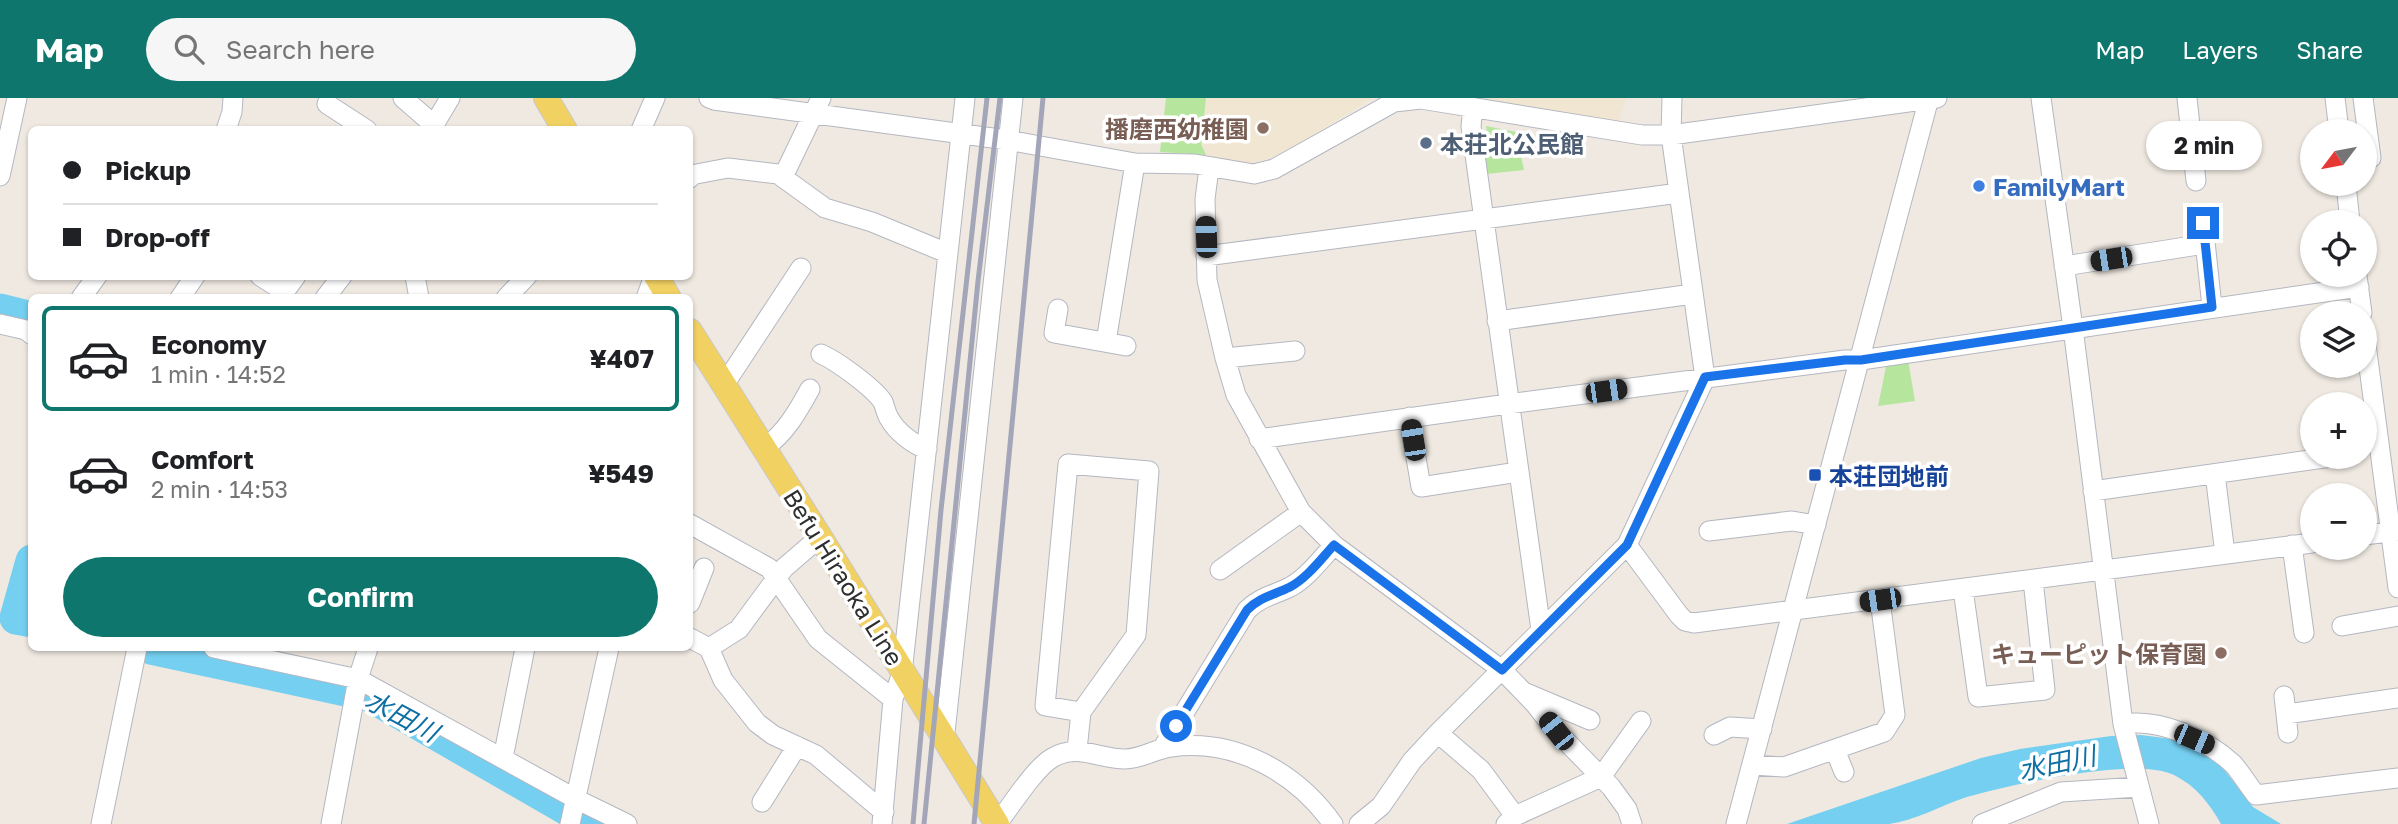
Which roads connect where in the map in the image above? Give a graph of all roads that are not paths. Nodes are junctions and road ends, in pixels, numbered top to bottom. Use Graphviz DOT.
graph roads {
  1 [pos="17,98"];
  2 [pos="233,98"];
  3 [pos="403,98"];
  4 [pos="450,98"];
  5 [pos="545,98"];
  6 [pos="655,98"];
  7 [pos="709,98"];
  8 [pos="965,98"];
  9 [pos="1013,98"];
  10 [pos="1672,98"];
  11 [pos="1932,98"];
  12 [pos="2041,98"];
  13 [pos="2187,98"];
  14 [pos="2334,98"];
  15 [pos="2363,98"];
  16 [pos="327,104"];
  17 [pos="817,106"];
  18 [pos="1473,108"];
  19 [pos="2337,119"];
  20 [pos="2366,119"];
  21 [pos="426,125"];
  22 [pos="228,126"];
  23 [pos="361,126"];
  24 [pos="562,126"];
  25 [pos="643,126"];
  26 [pos="961,134"];
  27 [pos="1671,135"];
  28 [pos="1007,140"];
  29 [pos="1135,163"];
  30 [pos="1209,168"];
  31 [pos="693,175"];
  32 [pos="0,176"];
  33 [pos="783,177"];
  34 [pos="2196,181"];
  35 [pos="1679,193"];
  36 [pos="1483,219"];
  37 [pos="2203,223"];
  38 [pos="2206,244"];
  39 [pos="947,253"];
  40 [pos="1206,256"];
  41 [pos="2064,266"];
  42 [pos="800,268"];
  43 [pos="268,280"];
  44 [pos="339,280"];
  45 [pos="523,280"];
  46 [pos="2324,287"];
  47 [pos="287,289"];
  48 [pos="1693,293"];
  49 [pos="328,294"];
  50 [pos="510,294"];
  51 [pos="2212,307"];
  52 [pos="1058,309"];
  53 [pos="1497,321"];
  54 [pos="0,324"];
  55 [pos="2073,327"];
  56 [pos="28,332"];
  57 [pos="693,336"];
  58 [pos="1106,342"];
  59 [pos="1126,346"];
  60 [pos="1295,351"];
  61 [pos="835,356"];
  62 [pos="1225,358"];
  63 [pos="1861,360"];
  64 [pos="1705,377"];
  65 [pos="724,386"];
  66 [pos="810,389"];
  67 [pos="1508,404"];
  68 [pos="1409,417"];
  69 [pos="1259,439"];
  70 [pos="764,448"];
  71 [pos="927,449"];
  72 [pos="2300,461"];
  73 [pos="2377,469"];
  74 [pos="1518,472"];
  75 [pos="2215,474"];
  76 [pos="2093,491"];
  77 [pos="1301,512"];
  78 [pos="1816,525"];
  79 [pos="693,526"];
  80 [pos="1709,531"];
  81 [pos="2394,531"];
  82 [pos="820,537"];
  83 [pos="2300,544"];
  84 [pos="1334,545"];
  85 [pos="1627,545"];
  86 [pos="2292,545"];
  87 [pos="2225,554"];
  88 [pos="704,568"];
  89 [pos="1220,569"];
  90 [pos="2103,571"];
  91 [pos="776,579"];
  92 [pos="2034,580"];
  93 [pos="2398,588"];
  94 [pos="1962,589"];
  95 [pos="693,596"];
  96 [pos="1880,600"];
  97 [pos="1792,611"];
  98 [pos="2398,616"];
  99 [pos="2342,626"];
  100 [pos="1541,630"];
  101 [pos="2304,633"];
  102 [pos="693,640"];
  103 [pos="709,648"];
  104 [pos="228,651"];
  105 [pos="367,651"];
  106 [pos="524,651"];
  107 [pos="608,651"];
  108 [pos="136,652"];
  109 [pos="1502,670"];
  110 [pos="902,673"];
  111 [pos="358,679"];
  112 [pos="1525,693"];
  113 [pos="2398,698"];
  114 [pos="893,699"];
  115 [pos="1081,712"];
  116 [pos="2286,714"];
  117 [pos="1590,720"];
  118 [pos="1641,721"];
  119 [pos="2123,724"];
  120 [pos="1762,729"];
  121 [pos="1438,733"];
  122 [pos="1714,735"];
  123 [pos="944,742"];
  124 [pos="797,746"];
  125 [pos="1162,749"];
  126 [pos="1077,750"];
  127 [pos="1835,750"];
  128 [pos="503,758"];
  129 [pos="1752,765"];
  130 [pos="1844,772"];
  131 [pos="1601,776"];
  132 [pos="2398,778"];
  133 [pos="2139,787"];
  134 [pos="576,799"];
  135 [pos="762,802"];
  136 [pos="883,818"];
  137 [pos="1511,820"];
  138 [pos="1737,821"];
  139 [pos="101,824"];
  140 [pos="331,824"];
  141 [pos="571,824"];
  142 [pos="627,824"];
  143 [pos="997,824"];
  144 [pos="1333,824"];
  145 [pos="1359,824"];
  146 [pos="1632,824"];
  147 [pos="1718,824"];
  148 [pos="1982,824"];
  149 [pos="2149,824"];
  1 -- 32 [label="street"];
  2 -- 22 [label="street"];
  3 -- 21 [label="street"];
  4 -- 21 [label="street"];
  5 -- 24 [label="main road"];
  6 -- 25 [label="street"];
  7 -- 17 [label="street"];
  8 -- 26 [label="street"];
  9 -- 28 [label="street"];
  10 -- 27 [label="street"];
  11 -- 27 [label="street"];
  11 -- 63 [label="street"];
  12 -- 41 [label="street"];
  13 -- 34 [label="street"];
  14 -- 19 [label="street"];
  15 -- 20 [label="street"];
  16 -- 23 [label="street"];
  17 -- 26 [label="street"];
  17 -- 33 [label="street"];
  18 -- 27 [label="street"];
  18 -- 30 [label="street"];
  18 -- 36 [label="street"];
  26 -- 28 [label="street"];
  26 -- 39 [label="street"];
  27 -- 35 [label="street"];
  28 -- 29 [label="street"];
  28 -- 123 [label="street"];
  29 -- 30 [label="street"];
  29 -- 58 [label="street"];
  30 -- 40 [label="street"];
  31 -- 33 [label="street"];
  33 -- 39 [label="street"];
  35 -- 36 [label="street"];
  35 -- 48 [label="street"];
  36 -- 40 [label="street"];
  36 -- 53 [label="street"];
  37 -- 38 [label="street"];
  38 -- 41 [label="street"];
  38 -- 51 [label="street"];
  39 -- 71 [label="street"];
  40 -- 62 [label="street"];
  41 -- 55 [label="street"];
  42 -- 65 [label="street"];
  43 -- 47 [label="street"];
  44 -- 49 [label="street"];
  45 -- 50 [label="street"];
  46 -- 51 [label="street"];
  48 -- 53 [label="street"];
  48 -- 64 [label="street"];
  51 -- 55 [label="street"];
  52 -- 58 [label="street"];
  53 -- 67 [label="street"];
  54 -- 56 [label="street"];
  55 -- 63 [label="street"];
  55 -- 76 [label="street"];
  57 -- 65 [label="main road, Befu Hiraoka Line"];
  58 -- 59 [label="street"];
  60 -- 62 [label="street"];
  61 -- 71 [label="street"];
  62 -- 69 [label="street"];
  63 -- 64 [label="street"];
  63 -- 78 [label="street"];
  64 -- 67 [label="street"];
  64 -- 85 [label="street"];
  65 -- 70 [label="main road, Befu Hiraoka Line"];
  66 -- 70 [label="street"];
  67 -- 68 [label="street"];
  67 -- 74 [label="street"];
  68 -- 69 [label="street"];
  68 -- 74 [label="street"];
  69 -- 77 [label="street"];
  70 -- 82 [label="main road, Befu Hiraoka Line"];
  71 -- 110 [label="street"];
  72 -- 75 [label="street"];
  73 -- 81 [label="street"];
  74 -- 100 [label="street"];
  75 -- 76 [label="street"];
  75 -- 87 [label="street"];
  76 -- 90 [label="street"];
  77 -- 84 [label="street"];
  77 -- 89 [label="street"];
  78 -- 80 [label="street"];
  78 -- 97 [label="street"];
  79 -- 91 [label="street"];
  81 -- 93 [label="street"];
  82 -- 91 [label="street"];
  82 -- 110 [label="main road, Befu Hiraoka Line"];
  83 -- 86 [label="street"];
  84 -- 109 [label="street"];
  84 -- 125 [label="street"];
  85 -- 97 [label="street"];
  85 -- 100 [label="street"];
  86 -- 87 [label="street"];
  86 -- 101 [label="street"];
  87 -- 90 [label="street"];
  88 -- 95 [label="street"];
  90 -- 92 [label="street"];
  90 -- 119 [label="street"];
  91 -- 103 [label="street"];
  91 -- 114 [label="street"];
  92 -- 94 [label="street"];
  92 -- 94 [label="street"];
  94 -- 96 [label="street"];
  96 -- 97 [label="street"];
  96 -- 127 [label="street"];
  97 -- 120 [label="street"];
  98 -- 99 [label="street"];
  100 -- 109 [label="street"];
  102 -- 103 [label="street"];
  103 -- 124 [label="street"];
  104 -- 111 [label="street"];
  105 -- 111 [label="street"];
  106 -- 128 [label="street"];
  107 -- 134 [label="street"];
  108 -- 139 [label="street"];
  109 -- 112 [label="street"];
  109 -- 121 [label="street"];
  110 -- 114 [label="street"];
  110 -- 123 [label="main road, Befu Hiraoka Line"];
  111 -- 128 [label="street"];
  111 -- 140 [label="street"];
  112 -- 117 [label="street"];
  112 -- 131 [label="street"];
  113 -- 116 [label="street"];
  114 -- 136 [label="street"];
  115 -- 115 [label="street"];
  115 -- 126 [label="street"];
  118 -- 131 [label="street"];
  119 -- 132 [label="street"];
  119 -- 133 [label="street"];
  120 -- 122 [label="street"];
  120 -- 129 [label="street"];
  121 -- 137 [label="street"];
  121 -- 145 [label="street"];
  123 -- 143 [label="main road, Befu Hiraoka Line"];
  124 -- 135 [label="street"];
  124 -- 136 [label="street"];
  125 -- 126 [label="street"];
  125 -- 144 [label="street"];
  126 -- 143 [label="street"];
  127 -- 129 [label="street"];
  127 -- 130 [label="street"];
  128 -- 134 [label="street"];
  129 -- 138 [label="street"];
  131 -- 137 [label="street"];
  131 -- 146 [label="street"];
  133 -- 148 [label="street"];
  133 -- 149 [label="street"];
  134 -- 141 [label="street"];
  134 -- 142 [label="street"];
  138 -- 147 [label="street"];
}
